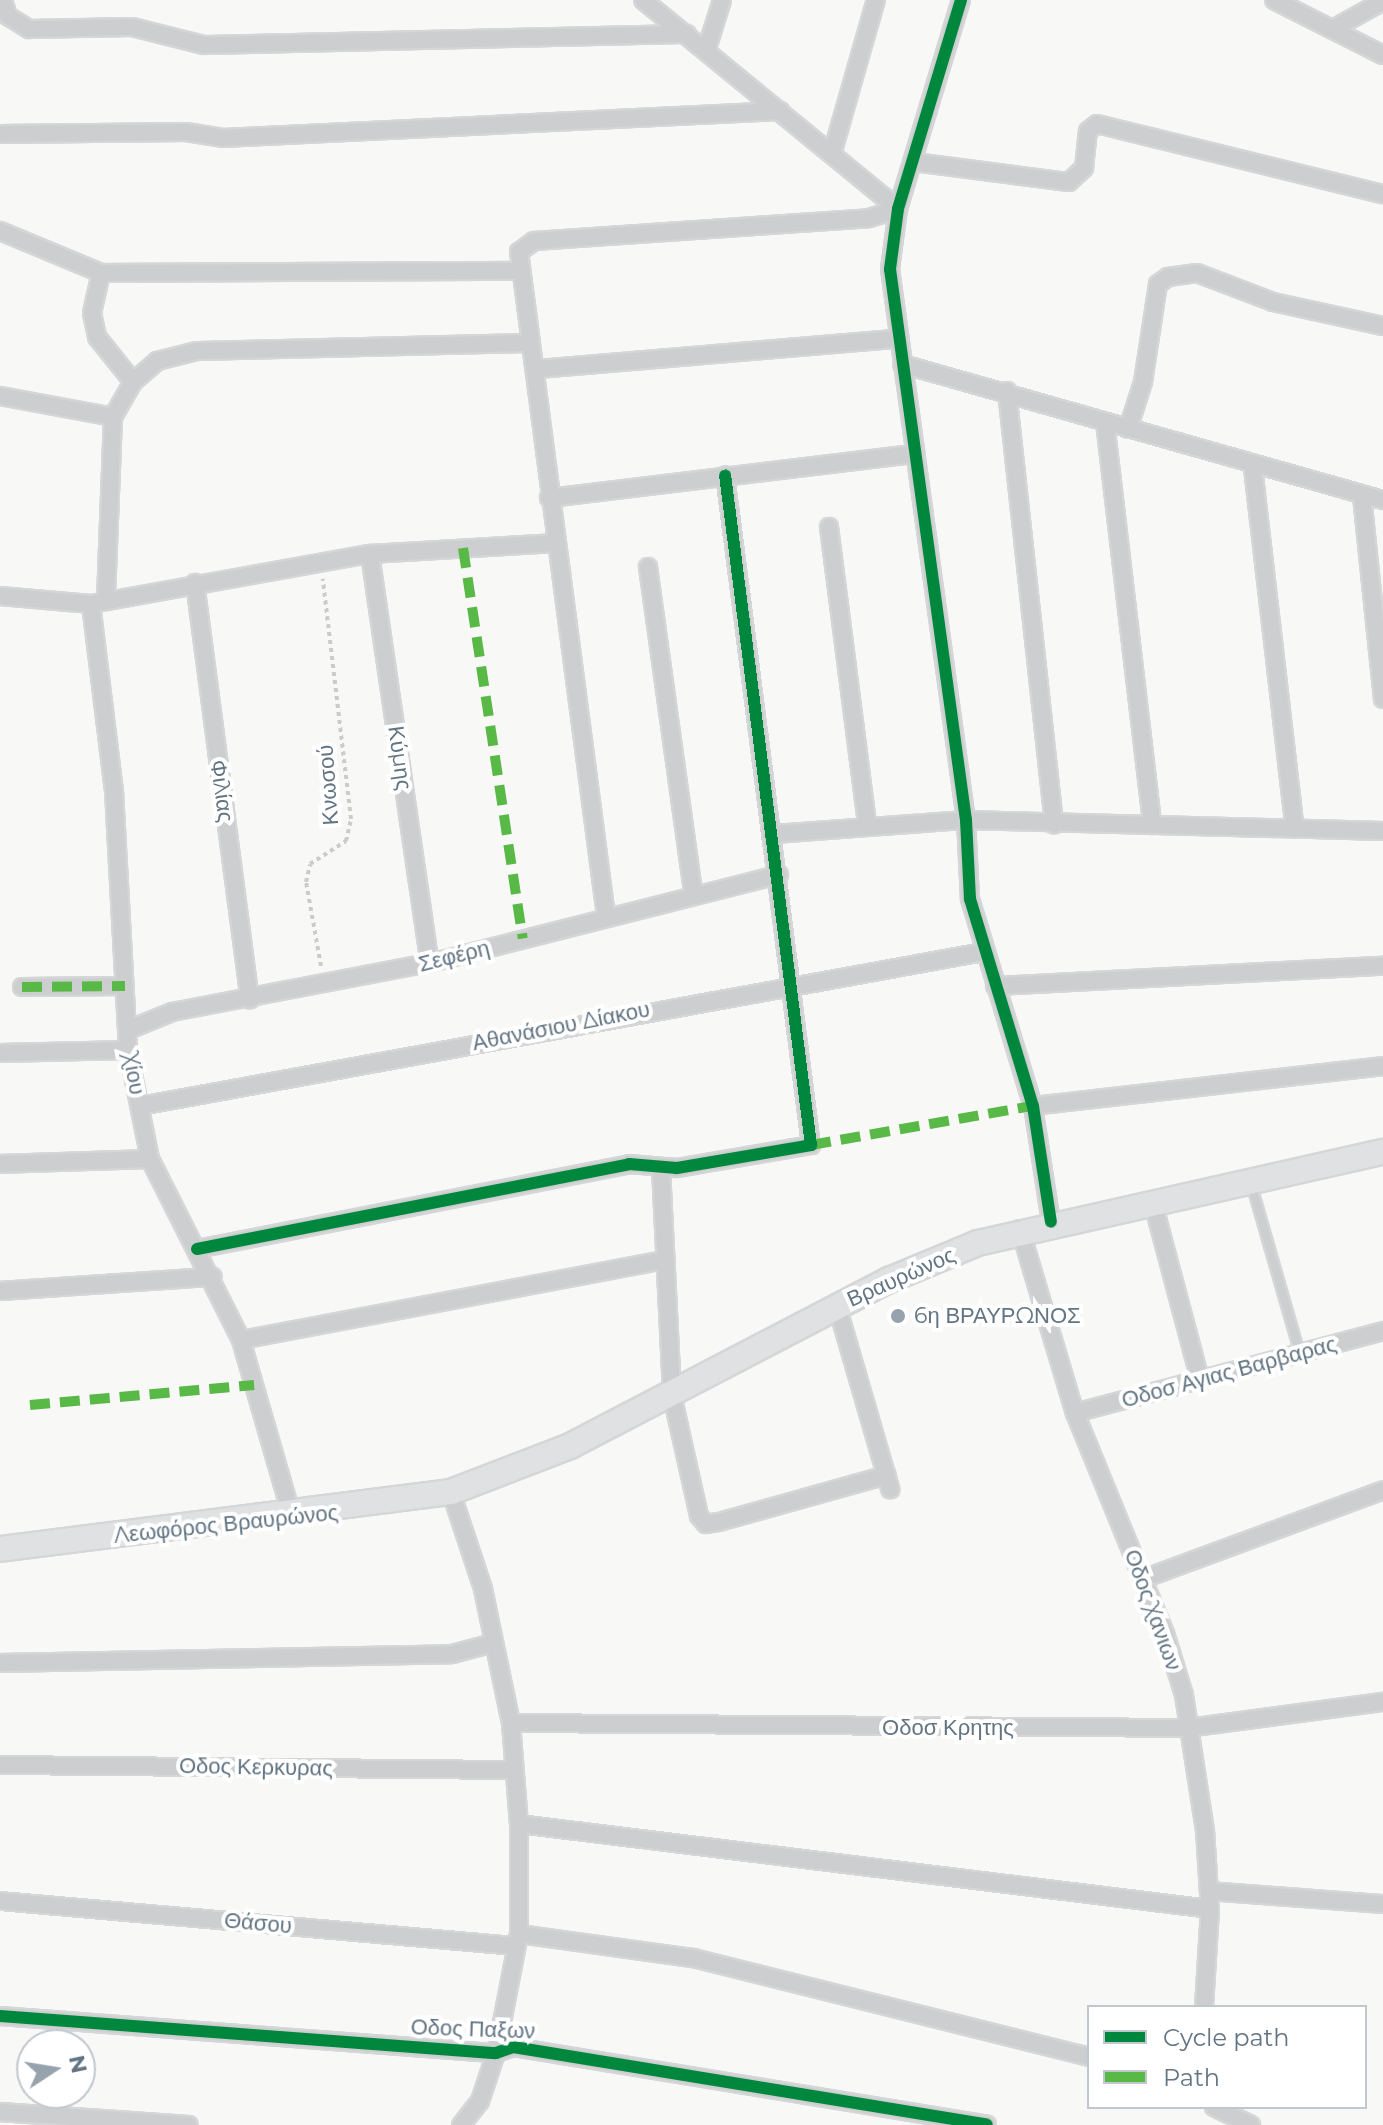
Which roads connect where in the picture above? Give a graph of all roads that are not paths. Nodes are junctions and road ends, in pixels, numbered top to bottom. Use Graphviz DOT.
graph roads {
  1 [pos="3,0"];
  2 [pos="643,0"];
  3 [pos="722,0"];
  4 [pos="876,0"];
  5 [pos="961,0"];
  6 [pos="1274,0"];
  7 [pos="1383,1"];
  8 [pos="1333,29"];
  9 [pos="687,34"];
  10 [pos="707,48"];
  11 [pos="1383,55"];
  12 [pos="780,111"];
  13 [pos="0,134"];
  14 [pos="832,154"];
  15 [pos="914,162"];
  16 [pos="1383,194"];
  17 [pos="898,209"];
  18 [pos="0,231"];
  19 [pos="521,271"];
  20 [pos="101,273"];
  21 [pos="1383,326"];
  22 [pos="898,339"];
  23 [pos="530,343"];
  24 [pos="902,364"];
  25 [pos="537,369"];
  26 [pos="133,382"];
  27 [pos="1007,391"];
  28 [pos="0,396"];
  29 [pos="113,417"];
  30 [pos="1105,422"];
  31 [pos="1128,429"];
  32 [pos="915,454"];
  33 [pos="1253,468"];
  34 [pos="725,475"];
  35 [pos="1362,496"];
  36 [pos="549,498"];
  37 [pos="1383,500"];
  38 [pos="829,527"];
  39 [pos="553,543"];
  40 [pos="370,554"];
  41 [pos="648,567"];
  42 [pos="195,583"];
  43 [pos="0,596"];
  44 [pos="99,602"];
  45 [pos="1383,699"];
  46 [pos="966,820"];
  47 [pos="867,823"];
  48 [pos="1054,824"];
  49 [pos="1152,825"];
  50 [pos="1295,829"];
  51 [pos="1383,831"];
  52 [pos="774,834"];
  53 [pos="779,875"];
  54 [pos="693,893"];
  55 [pos="606,916"];
  56 [pos="983,952"];
  57 [pos="430,963"];
  58 [pos="1383,966"];
  59 [pos="790,983"];
  60 [pos="125,986"];
  61 [pos="995,986"];
  62 [pos="22,987"];
  63 [pos="250,999"];
  64 [pos="128,1030"];
  65 [pos="128,1050"];
  66 [pos="0,1053"];
  67 [pos="1383,1066"];
  68 [pos="140,1106"];
  69 [pos="1033,1106"];
  70 [pos="1383,1152"];
  71 [pos="150,1159"];
  72 [pos="0,1164"];
  73 [pos="661,1168"];
  74 [pos="1250,1183"];
  75 [pos="1153,1203"];
  76 [pos="1051,1222"];
  77 [pos="1020,1229"];
  78 [pos="197,1249"];
  79 [pos="664,1260"];
  80 [pos="213,1277"];
  81 [pos="0,1291"];
  82 [pos="837,1306"];
  83 [pos="1383,1331"];
  84 [pos="241,1340"];
  85 [pos="1300,1354"];
  86 [pos="1200,1380"];
  87 [pos="672,1395"];
  88 [pos="1075,1413"];
  89 [pos="1383,1490"];
  90 [pos="451,1492"];
  91 [pos="292,1517"];
  92 [pos="0,1549"];
  93 [pos="1143,1579"];
  94 [pos="494,1643"];
  95 [pos="0,1663"];
  96 [pos="1383,1702"];
  97 [pos="511,1723"];
  98 [pos="1187,1728"];
  99 [pos="0,1765"];
  100 [pos="512,1770"];
  101 [pos="519,1824"];
  102 [pos="1209,1891"];
  103 [pos="0,1901"];
  104 [pos="1383,1904"];
  105 [pos="1210,1909"];
  106 [pos="517,1940"];
  107 [pos="1204,2005"];
  108 [pos="0,2016"];
  109 [pos="496,2053"];
  110 [pos="1087,2056"];
  111 [pos="1218,2109"];
  112 [pos="0,2112"];
  113 [pos="189,2125"];
  114 [pos="461,2125"];
  115 [pos="987,2125"];
  116 [pos="1249,2125"];
  1 -- 9 [label="street"];
  2 -- 9 [label="street"];
  3 -- 10 [label="street"];
  4 -- 14 [label="street"];
  5 -- 15 [label="street"];
  6 -- 8 [label="street"];
  7 -- 8 [label="street"];
  8 -- 11 [label="street"];
  9 -- 10 [label="street"];
  10 -- 12 [label="street"];
  12 -- 13 [label="street"];
  12 -- 14 [label="street"];
  14 -- 17 [label="street"];
  15 -- 16 [label="street"];
  15 -- 17 [label="street"];
  17 -- 19 [label="street"];
  17 -- 22 [label="street"];
  18 -- 20 [label="street"];
  19 -- 20 [label="street"];
  19 -- 23 [label="street"];
  20 -- 26 [label="street"];
  21 -- 31 [label="street"];
  22 -- 24 [label="street"];
  22 -- 25 [label="street"];
  23 -- 25 [label="street"];
  23 -- 26 [label="street"];
  24 -- 27 [label="street"];
  24 -- 32 [label="street"];
  25 -- 36 [label="street"];
  26 -- 29 [label="street"];
  27 -- 30 [label="street"];
  27 -- 48 [label="street"];
  28 -- 29 [label="street"];
  29 -- 44 [label="street, Χίου"];
  30 -- 31 [label="street"];
  30 -- 49 [label="street"];
  31 -- 33 [label="street"];
  32 -- 34 [label="street"];
  32 -- 46 [label="street"];
  33 -- 35 [label="street"];
  33 -- 50 [label="street"];
  34 -- 36 [label="street"];
  34 -- 52 [label="street"];
  35 -- 37 [label="street"];
  35 -- 45 [label="street"];
  36 -- 39 [label="street"];
  38 -- 47 [label="street"];
  39 -- 40 [label="street"];
  39 -- 55 [label="street"];
  40 -- 42 [label="street"];
  40 -- 57 [label="street, Κύμης"];
  41 -- 54 [label="street"];
  42 -- 44 [label="street"];
  42 -- 63 [label="street, Φιλίας"];
  43 -- 44 [label="street"];
  44 -- 60 [label="street, Χίου"];
  46 -- 47 [label="street"];
  46 -- 48 [label="street"];
  46 -- 56 [label="street"];
  47 -- 52 [label="street"];
  48 -- 49 [label="street"];
  49 -- 50 [label="street"];
  50 -- 51 [label="street"];
  52 -- 53 [label="street"];
  53 -- 54 [label="street, Σεφέρη"];
  53 -- 59 [label="street"];
  54 -- 55 [label="street, Σεφέρη"];
  55 -- 57 [label="street, Σεφέρη"];
  56 -- 59 [label="street, Αθανάσιου Δίακου"];
  56 -- 61 [label="street"];
  57 -- 63 [label="street, Σεφέρη"];
  58 -- 61 [label="street"];
  59 -- 68 [label="street, Αθανάσιου Δίακου"];
  59 -- 73 [label="street"];
  60 -- 62 [label="street"];
  60 -- 64 [label="street, Χίου"];
  61 -- 69 [label="street"];
  63 -- 64 [label="street, Σεφέρη"];
  64 -- 65 [label="street, Χίου"];
  65 -- 66 [label="street"];
  65 -- 68 [label="street, Χίου"];
  67 -- 69 [label="street"];
  68 -- 71 [label="street, Χίου"];
  69 -- 76 [label="street"];
  70 -- 74 [label="main road, Βραυρώνος"];
  71 -- 72 [label="street"];
  71 -- 78 [label="street, Χίου"];
  73 -- 78 [label="street"];
  73 -- 79 [label="street"];
  74 -- 75 [label="main road, Βραυρώνος"];
  74 -- 85 [label="lane"];
  75 -- 76 [label="main road, Βραυρώνος"];
  75 -- 86 [label="street"];
  76 -- 77 [label="main road, Βραυρώνος"];
  77 -- 82 [label="main road, Βραυρώνος"];
  77 -- 88 [label="street, Οδος Χανιων"];
  78 -- 80 [label="street, Χίου"];
  79 -- 84 [label="street"];
  79 -- 87 [label="street"];
  80 -- 81 [label="street"];
  80 -- 84 [label="street, Χίου"];
  82 -- 87 [label="main road, Βραυρώνος"];
  82 -- 87 [label="street"];
  83 -- 85 [label="street, Οδοσ Αγιας Βαρβαρας"];
  84 -- 91 [label="street, Χίου"];
  85 -- 86 [label="street, Οδοσ Αγιας Βαρβαρας"];
  86 -- 88 [label="street, Οδοσ Αγιας Βαρβαρας"];
  87 -- 90 [label="main road, Βραυρώνος"];
  88 -- 93 [label="street, Οδος Χανιων"];
  89 -- 93 [label="street"];
  90 -- 91 [label="main road, Λεωφόρος Βραυρώνος"];
  90 -- 94 [label="street"];
  91 -- 92 [label="main road, Λεωφόρος Βραυρώνος"];
  93 -- 98 [label="street, Οδος Χανιων"];
  94 -- 95 [label="street"];
  94 -- 97 [label="street"];
  96 -- 98 [label="street, Οδοσ Κρητης"];
  97 -- 98 [label="street, Οδοσ Κρητης"];
  97 -- 100 [label="street"];
  98 -- 102 [label="street, Οδος Χανιων"];
  99 -- 100 [label="street, Οδος Κερκυρας"];
  100 -- 101 [label="street"];
  101 -- 105 [label="street"];
  101 -- 106 [label="street"];
  102 -- 104 [label="street"];
  102 -- 105 [label="street, Οδος Χανιων"];
  103 -- 106 [label="street, Θάσου"];
  105 -- 107 [label="street, Οδος Χανιων"];
  106 -- 109 [label="street"];
  106 -- 110 [label="street, Θάσου"];
  108 -- 109 [label="street, Οδος Παξων"];
  109 -- 114 [label="street"];
  109 -- 115 [label="street, Οδος Παξων"];
  111 -- 116 [label="street"];
  112 -- 113 [label="street"];
}
